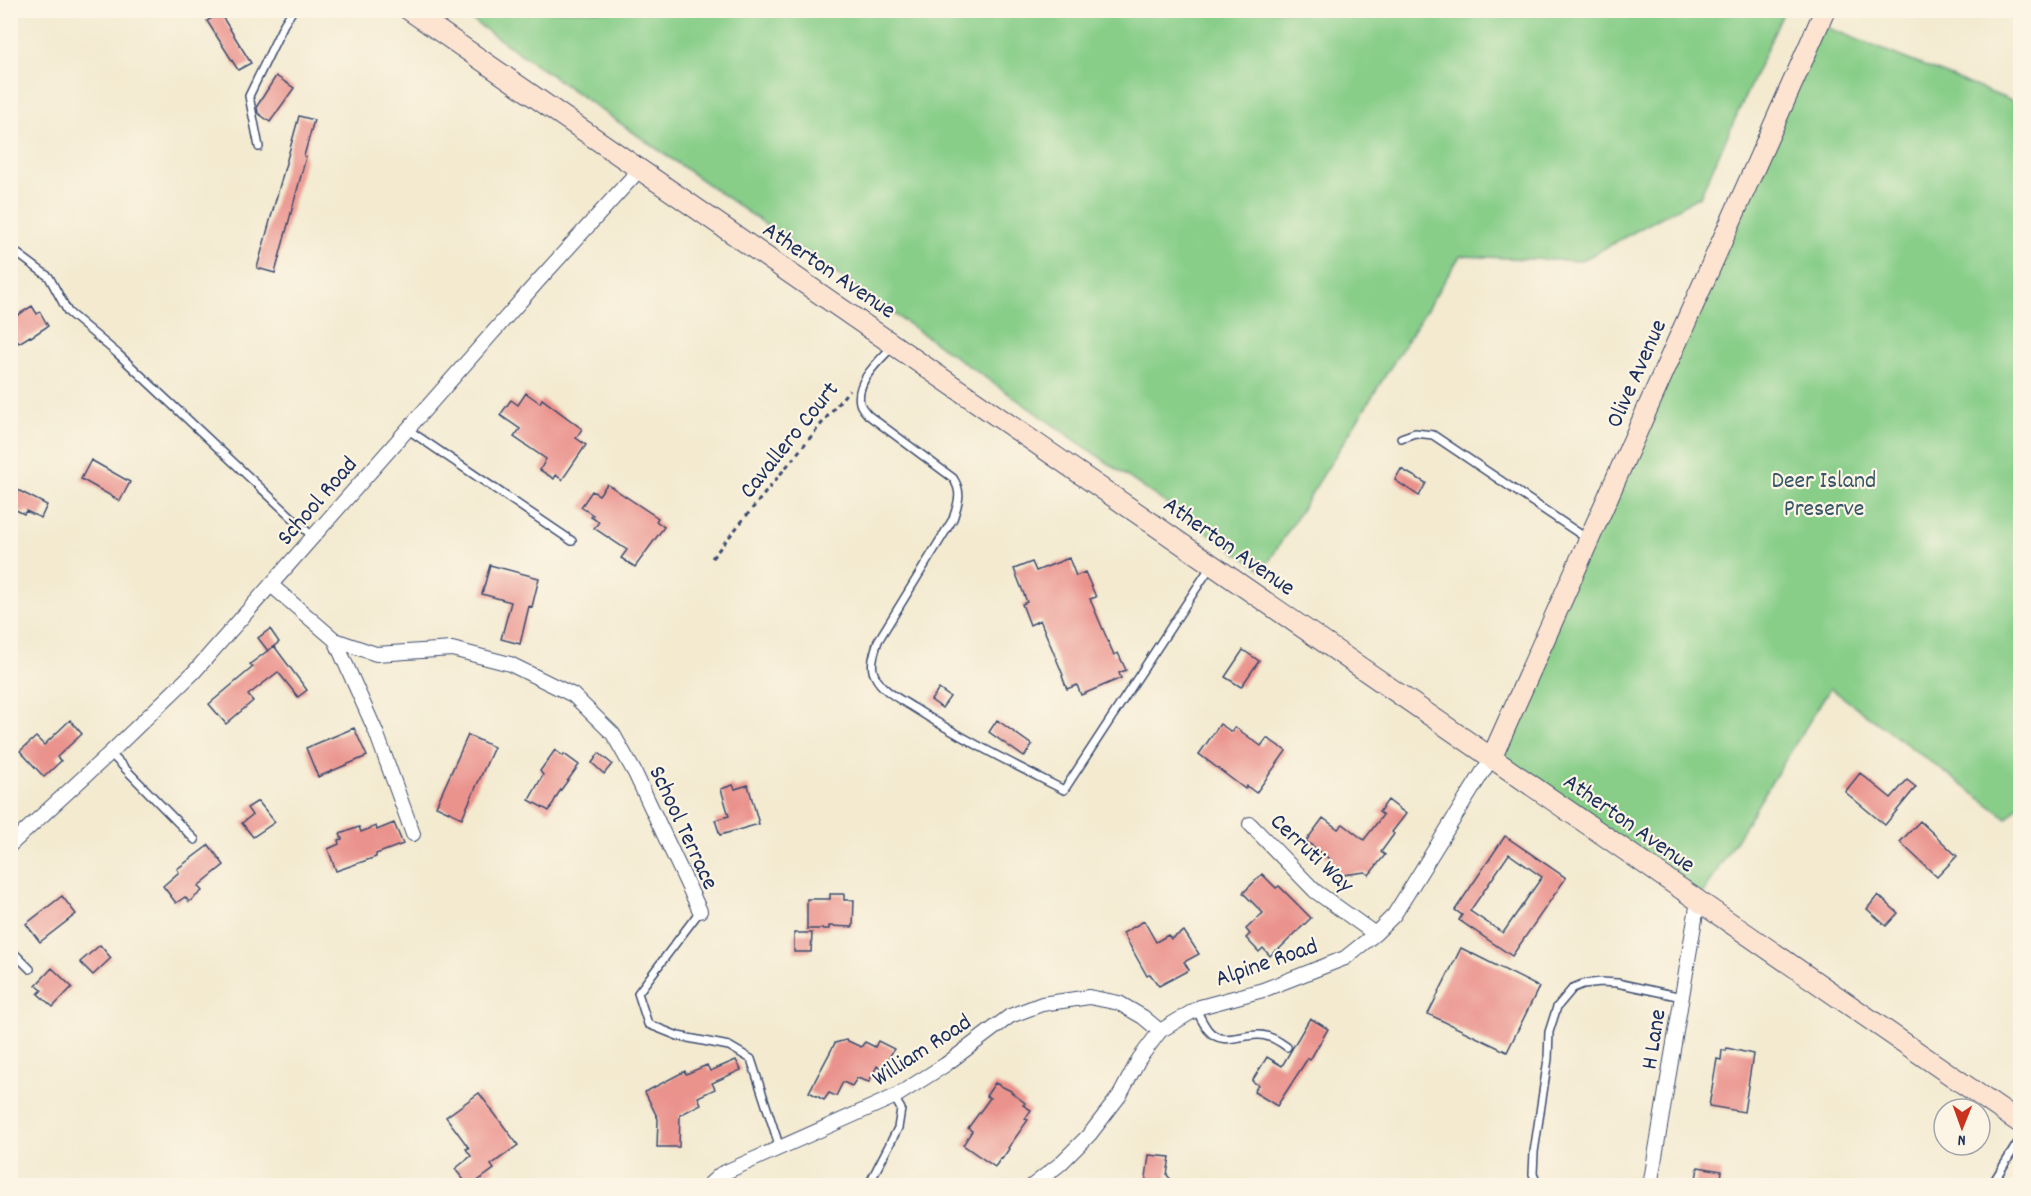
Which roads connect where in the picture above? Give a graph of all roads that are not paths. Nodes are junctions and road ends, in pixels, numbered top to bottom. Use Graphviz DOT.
graph roads {
  1 [pos="293,10"];
  2 [pos="409,10"];
  3 [pos="1825,10"];
  4 [pos="259,147"];
  5 [pos="639,170"];
  6 [pos="10,249"];
  7 [pos="894,344"];
  8 [pos="407,429"];
  9 [pos="1401,438"];
  10 [pos="313,537"];
  11 [pos="1588,540"];
  12 [pos="572,541"];
  13 [pos="1212,564"];
  14 [pos="271,585"];
  15 [pos="335,640"];
  16 [pos="110,753"];
  17 [pos="1492,757"];
  18 [pos="1250,824"];
  19 [pos="413,834"];
  20 [pos="195,840"];
  21 [pos="10,844"];
  22 [pos="1698,900"];
  23 [pos="700,911"];
  24 [pos="1375,934"];
  25 [pos="10,949"];
  26 [pos="30,969"];
  27 [pos="1682,997"];
  28 [pos="1196,1010"];
  29 [pos="1160,1031"];
  30 [pos="1287,1047"];
  31 [pos="894,1097"];
  32 [pos="2020,1123"];
  33 [pos="2020,1139"];
  34 [pos="780,1148"];
  35 [pos="708,1185"];
  36 [pos="868,1185"];
  37 [pos="1032,1185"];
  38 [pos="1538,1185"];
  39 [pos="1650,1185"];
  40 [pos="1991,1185"];
  1 -- 4 [label="lane"];
  2 -- 5 [label="main road, Atherton Avenue"];
  3 -- 11 [label="main road, Olive Avenue"];
  5 -- 7 [label="main road, Atherton Avenue"];
  5 -- 8 [label="street, School Road"];
  6 -- 10 [label="lane"];
  7 -- 13 [label="main road, Atherton Avenue"];
  7 -- 13 [label="lane"];
  8 -- 10 [label="street, School Road"];
  8 -- 12 [label="lane"];
  9 -- 11 [label="lane"];
  10 -- 14 [label="street, School Road"];
  11 -- 17 [label="main road, Olive Avenue"];
  13 -- 17 [label="main road, Atherton Avenue"];
  14 -- 15 [label="street, School Terrace"];
  14 -- 16 [label="street, School Road"];
  15 -- 19 [label="street, School Terrace"];
  15 -- 23 [label="street, School Terrace"];
  16 -- 20 [label="lane"];
  16 -- 21 [label="street, School Road"];
  17 -- 22 [label="main road, Atherton Avenue"];
  17 -- 24 [label="street, Alpine Road"];
  18 -- 24 [label="street, Cerruti Way"];
  22 -- 27 [label="street, H Lane"];
  22 -- 32 [label="main road, Atherton Avenue"];
  23 -- 34 [label="lane, School Terrace"];
  24 -- 28 [label="street, Alpine Road"];
  25 -- 26 [label="lane"];
  27 -- 38 [label="lane"];
  27 -- 39 [label="street, H Lane"];
  28 -- 29 [label="street, Alpine Road"];
  28 -- 30 [label="lane"];
  29 -- 31 [label="street, William Road"];
  29 -- 37 [label="street, Alpine Road"];
  31 -- 34 [label="street, William Road"];
  31 -- 36 [label="lane"];
  33 -- 40 [label="lane"];
  34 -- 35 [label="street, William Road"];
}
